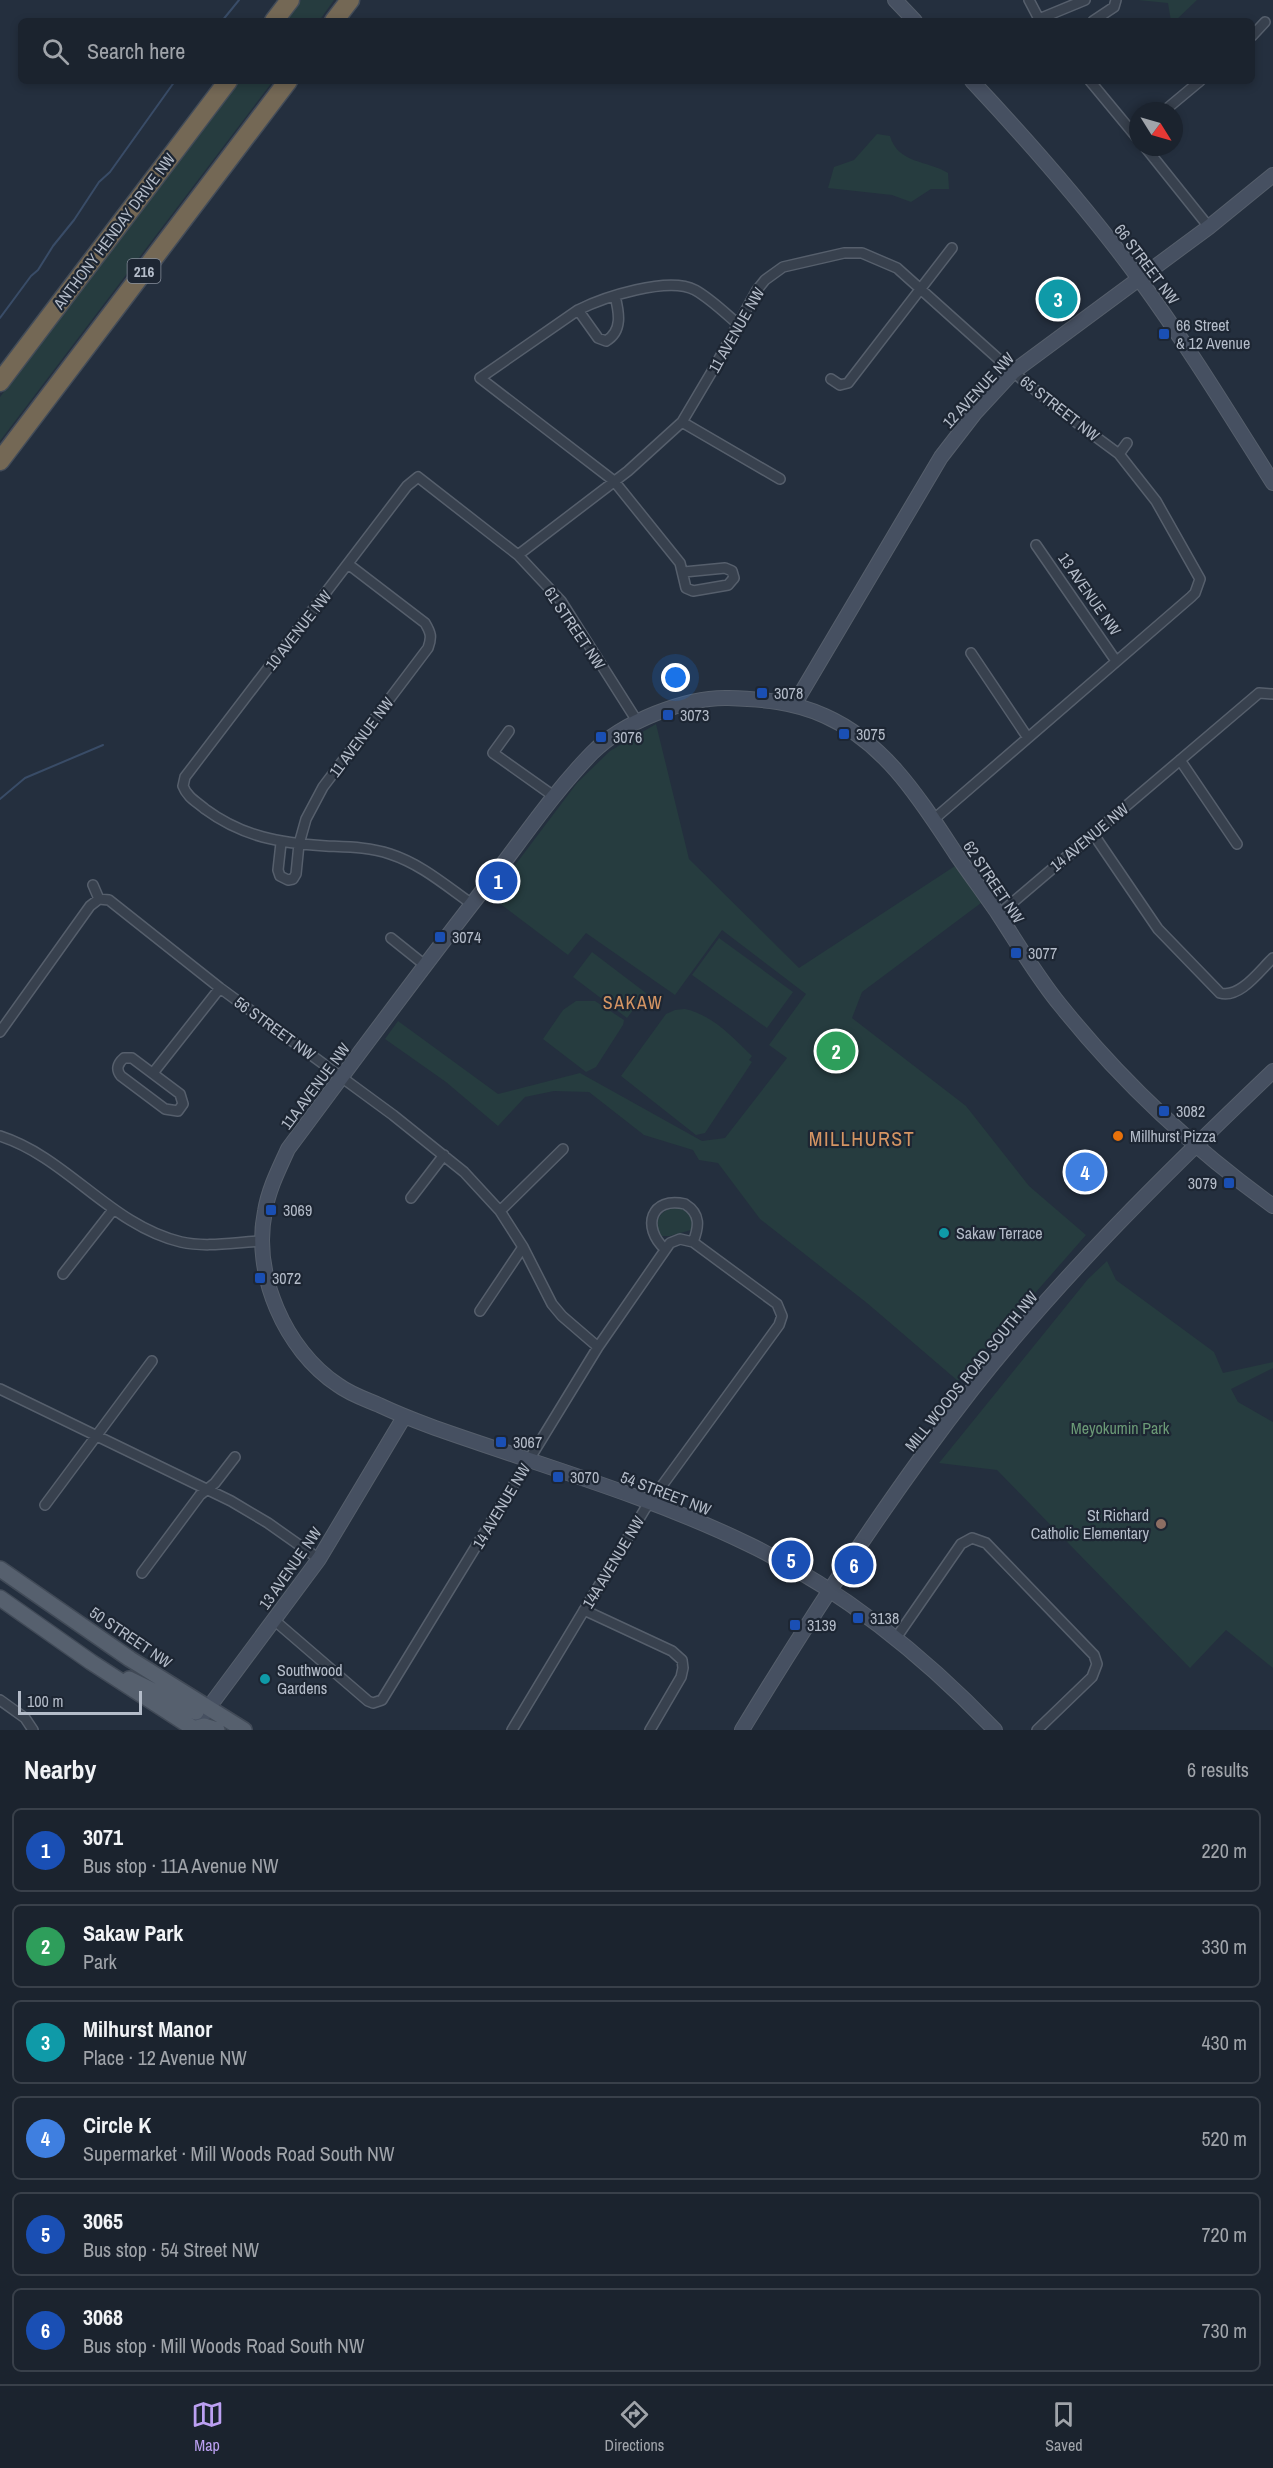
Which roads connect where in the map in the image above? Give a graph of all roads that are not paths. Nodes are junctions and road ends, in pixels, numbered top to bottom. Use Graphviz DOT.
graph roads {
  1 [pos="290,0"];
  2 [pos="350,0"];
  3 [pos="895,0"];
  4 [pos="1029,0"];
  5 [pos="1085,0"];
  6 [pos="1116,0"];
  7 [pos="276,18"];
  8 [pos="336,18"];
  9 [pos="912,18"];
  10 [pos="1039,18"];
  11 [pos="1044,18"];
  12 [pos="1098,18"];
  13 [pos="1264,22"];
  14 [pos="1255,32"];
  15 [pos="226,84"];
  16 [pos="286,84"];
  17 [pos="975,84"];
  18 [pos="1093,84"];
  19 [pos="1196,84"];
  20 [pos="1175,102"];
  21 [pos="1129,126"];
  22 [pos="1152,156"];
  23 [pos="1273,175"];
  24 [pos="1209,227"];
  25 [pos="952,248"];
  26 [pos="844,253"];
  27 [pos="1139,279"];
  28 [pos="921,288"];
  29 [pos="615,296"];
  30 [pos="578,310"];
  31 [pos="739,325"];
  32 [pos="1013,372"];
  33 [pos="831,379"];
  34 [pos="0,382"];
  35 [pos="682,422"];
  36 [pos="1127,443"];
  37 [pos="1119,454"];
  38 [pos="0,461"];
  39 [pos="418,477"];
  40 [pos="780,479"];
  41 [pos="614,481"];
  42 [pos="1273,483"];
  43 [pos="1036,545"];
  44 [pos="518,555"];
  45 [pos="348,564"];
  46 [pos="684,572"];
  47 [pos="1199,585"];
  48 [pos="971,653"];
  49 [pos="1116,661"];
  50 [pos="1271,693"];
  51 [pos="794,705"];
  52 [pos="637,721"];
  53 [pos="509,731"];
  54 [pos="1028,738"];
  55 [pos="1180,760"];
  56 [pos="555,797"];
  57 [pos="933,820"];
  58 [pos="1094,835"];
  59 [pos="281,843"];
  60 [pos="299,844"];
  61 [pos="1237,844"];
  62 [pos="93,885"];
  63 [pos="99,899"];
  64 [pos="472,904"];
  65 [pos="999,915"];
  66 [pos="391,938"];
  67 [pos="1273,958"];
  68 [pos="426,966"];
  69 [pos="220,988"];
  70 [pos="0,1032"];
  71 [pos="1273,1071"];
  72 [pos="153,1073"];
  73 [pos="342,1077"];
  74 [pos="0,1136"];
  75 [pos="1195,1145"];
  76 [pos="563,1149"];
  77 [pos="444,1155"];
  78 [pos="411,1198"];
  79 [pos="1272,1203"];
  80 [pos="113,1210"];
  81 [pos="500,1210"];
  82 [pos="263,1241"];
  83 [pos="693,1242"];
  84 [pos="668,1246"];
  85 [pos="523,1247"];
  86 [pos="63,1274"];
  87 [pos="480,1311"];
  88 [pos="598,1347"];
  89 [pos="152,1361"];
  90 [pos="0,1389"];
  91 [pos="404,1417"];
  92 [pos="96,1437"];
  93 [pos="235,1457"];
  94 [pos="529,1460"];
  95 [pos="207,1489"];
  96 [pos="649,1504"];
  97 [pos="45,1505"];
  98 [pos="319,1559"];
  99 [pos="0,1569"];
  100 [pos="142,1573"];
  101 [pos="829,1589"];
  102 [pos="0,1598"];
  103 [pos="584,1610"];
  104 [pos="274,1620"];
  105 [pos="896,1638"];
  106 [pos="91,1662"];
  107 [pos="0,1700"];
  108 [pos="208,1709"];
  109 [pos="33,1730"];
  110 [pos="194,1730"];
  111 [pos="216,1730"];
  112 [pos="244,1730"];
  113 [pos="512,1730"];
  114 [pos="650,1730"];
  115 [pos="742,1730"];
  116 [pos="995,1730"];
  117 [pos="1037,1730"];
  1 -- 7 [label="highway"];
  2 -- 8 [label="highway"];
  3 -- 9 [label="street"];
  4 -- 10 [label="street"];
  5 -- 11 [label="street"];
  6 -- 12 [label="street"];
  13 -- 14 [label="street"];
  15 -- 34 [label="highway, ANTHONY HENDAY DRIVE NW"];
  16 -- 38 [label="highway, 216"];
  17 -- 27 [label="street, 66 STREET NW"];
  18 -- 21 [label="street"];
  19 -- 20 [label="street"];
  22 -- 24 [label="street"];
  23 -- 24 [label="street, 12 AVENUE NW"];
  24 -- 27 [label="street, 12 AVENUE NW"];
  25 -- 28 [label="street"];
  26 -- 28 [label="street, 65 STREET NW"];
  26 -- 31 [label="street, 11 AVENUE NW"];
  27 -- 32 [label="street, 12 AVENUE NW"];
  27 -- 42 [label="street, 66 STREET NW"];
  28 -- 32 [label="street, 65 STREET NW"];
  28 -- 33 [label="street"];
  29 -- 30 [label="street"];
  29 -- 30 [label="street"];
  29 -- 31 [label="street"];
  30 -- 41 [label="street"];
  31 -- 35 [label="street, 11 AVENUE NW"];
  32 -- 37 [label="street, 65 STREET NW"];
  32 -- 51 [label="street, 12 AVENUE NW"];
  35 -- 40 [label="street"];
  35 -- 41 [label="street, 11 AVENUE NW"];
  36 -- 37 [label="street"];
  37 -- 47 [label="street, 65 STREET NW"];
  39 -- 44 [label="street, 61 STREET NW"];
  39 -- 45 [label="street, 10 AVENUE NW"];
  41 -- 44 [label="street, 11 AVENUE NW"];
  41 -- 46 [label="street"];
  43 -- 49 [label="street, 13 AVENUE NW"];
  44 -- 52 [label="street, 61 STREET NW"];
  45 -- 59 [label="street, 10 AVENUE NW"];
  45 -- 60 [label="street, 11 AVENUE NW"];
  46 -- 46 [label="street"];
  47 -- 49 [label="street, 13 AVENUE NW"];
  48 -- 54 [label="street"];
  49 -- 54 [label="street, 13 AVENUE NW"];
  50 -- 55 [label="street, 14 AVENUE NW"];
  51 -- 52 [label="street, 62 STREET NW"];
  51 -- 57 [label="street, 62 STREET NW"];
  52 -- 56 [label="street, 11A AVENUE NW"];
  53 -- 56 [label="street"];
  54 -- 57 [label="street, 13 AVENUE NW"];
  55 -- 58 [label="street, 14 AVENUE NW"];
  55 -- 61 [label="street"];
  56 -- 64 [label="street, 11A AVENUE NW"];
  57 -- 65 [label="street, 62 STREET NW"];
  58 -- 65 [label="street, 14 AVENUE NW"];
  58 -- 67 [label="street"];
  59 -- 60 [label="street"];
  59 -- 60 [label="street, 11 AVENUE NW"];
  60 -- 64 [label="street"];
  62 -- 63 [label="street"];
  63 -- 69 [label="street, 56 STREET NW"];
  63 -- 70 [label="street"];
  64 -- 68 [label="street, 11A AVENUE NW"];
  65 -- 75 [label="street, 62 STREET NW"];
  66 -- 68 [label="street"];
  68 -- 73 [label="street, 11A AVENUE NW"];
  69 -- 72 [label="street, 56 STREET NW"];
  69 -- 73 [label="street, 56 STREET NW"];
  71 -- 75 [label="street, MILL WOODS ROAD SOUTH NW"];
  72 -- 72 [label="street"];
  73 -- 77 [label="street, 56 STREET NW"];
  73 -- 82 [label="street, 11A AVENUE NW"];
  74 -- 80 [label="street"];
  75 -- 79 [label="street, 62 STREET NW"];
  75 -- 101 [label="street, MILL WOODS ROAD SOUTH NW"];
  76 -- 81 [label="street"];
  77 -- 78 [label="street"];
  77 -- 81 [label="street, 56 STREET NW"];
  80 -- 82 [label="street"];
  80 -- 86 [label="street"];
  81 -- 85 [label="street, 56 STREET NW"];
  82 -- 91 [label="street, 54 STREET NW"];
  83 -- 84 [label="street"];
  83 -- 84 [label="street"];
  83 -- 96 [label="street, 14A AVENUE NW"];
  84 -- 88 [label="street, 14 AVENUE NW"];
  85 -- 87 [label="street"];
  85 -- 88 [label="street, 56 STREET NW"];
  88 -- 94 [label="street, 14 AVENUE NW"];
  89 -- 92 [label="street"];
  90 -- 92 [label="street"];
  91 -- 94 [label="street, 54 STREET NW"];
  91 -- 98 [label="street, 13 AVENUE NW"];
  92 -- 95 [label="street"];
  92 -- 97 [label="street"];
  93 -- 95 [label="street"];
  94 -- 96 [label="street, 54 STREET NW"];
  94 -- 104 [label="street, 14 AVENUE NW"];
  95 -- 98 [label="street"];
  95 -- 100 [label="street"];
  96 -- 101 [label="street, 54 STREET NW"];
  96 -- 103 [label="street, 14A AVENUE NW"];
  98 -- 104 [label="street, 13 AVENUE NW"];
  99 -- 108 [label="main road, 50 STREET NW"];
  101 -- 105 [label="street, 54 STREET NW"];
  101 -- 115 [label="street, MILL WOODS ROAD SOUTH NW"];
  102 -- 106 [label="main road"];
  103 -- 113 [label="street, 14A AVENUE NW"];
  103 -- 114 [label="street"];
  104 -- 108 [label="street, 13 AVENUE NW"];
  105 -- 116 [label="street, 54 STREET NW"];
  105 -- 117 [label="street"];
  106 -- 108 [label="main road"];
  106 -- 110 [label="main road"];
  107 -- 109 [label="street"];
  108 -- 110 [label="street, 13 AVENUE NW"];
  108 -- 112 [label="main road, 50 STREET NW"];
  110 -- 111 [label="main road"];
}
